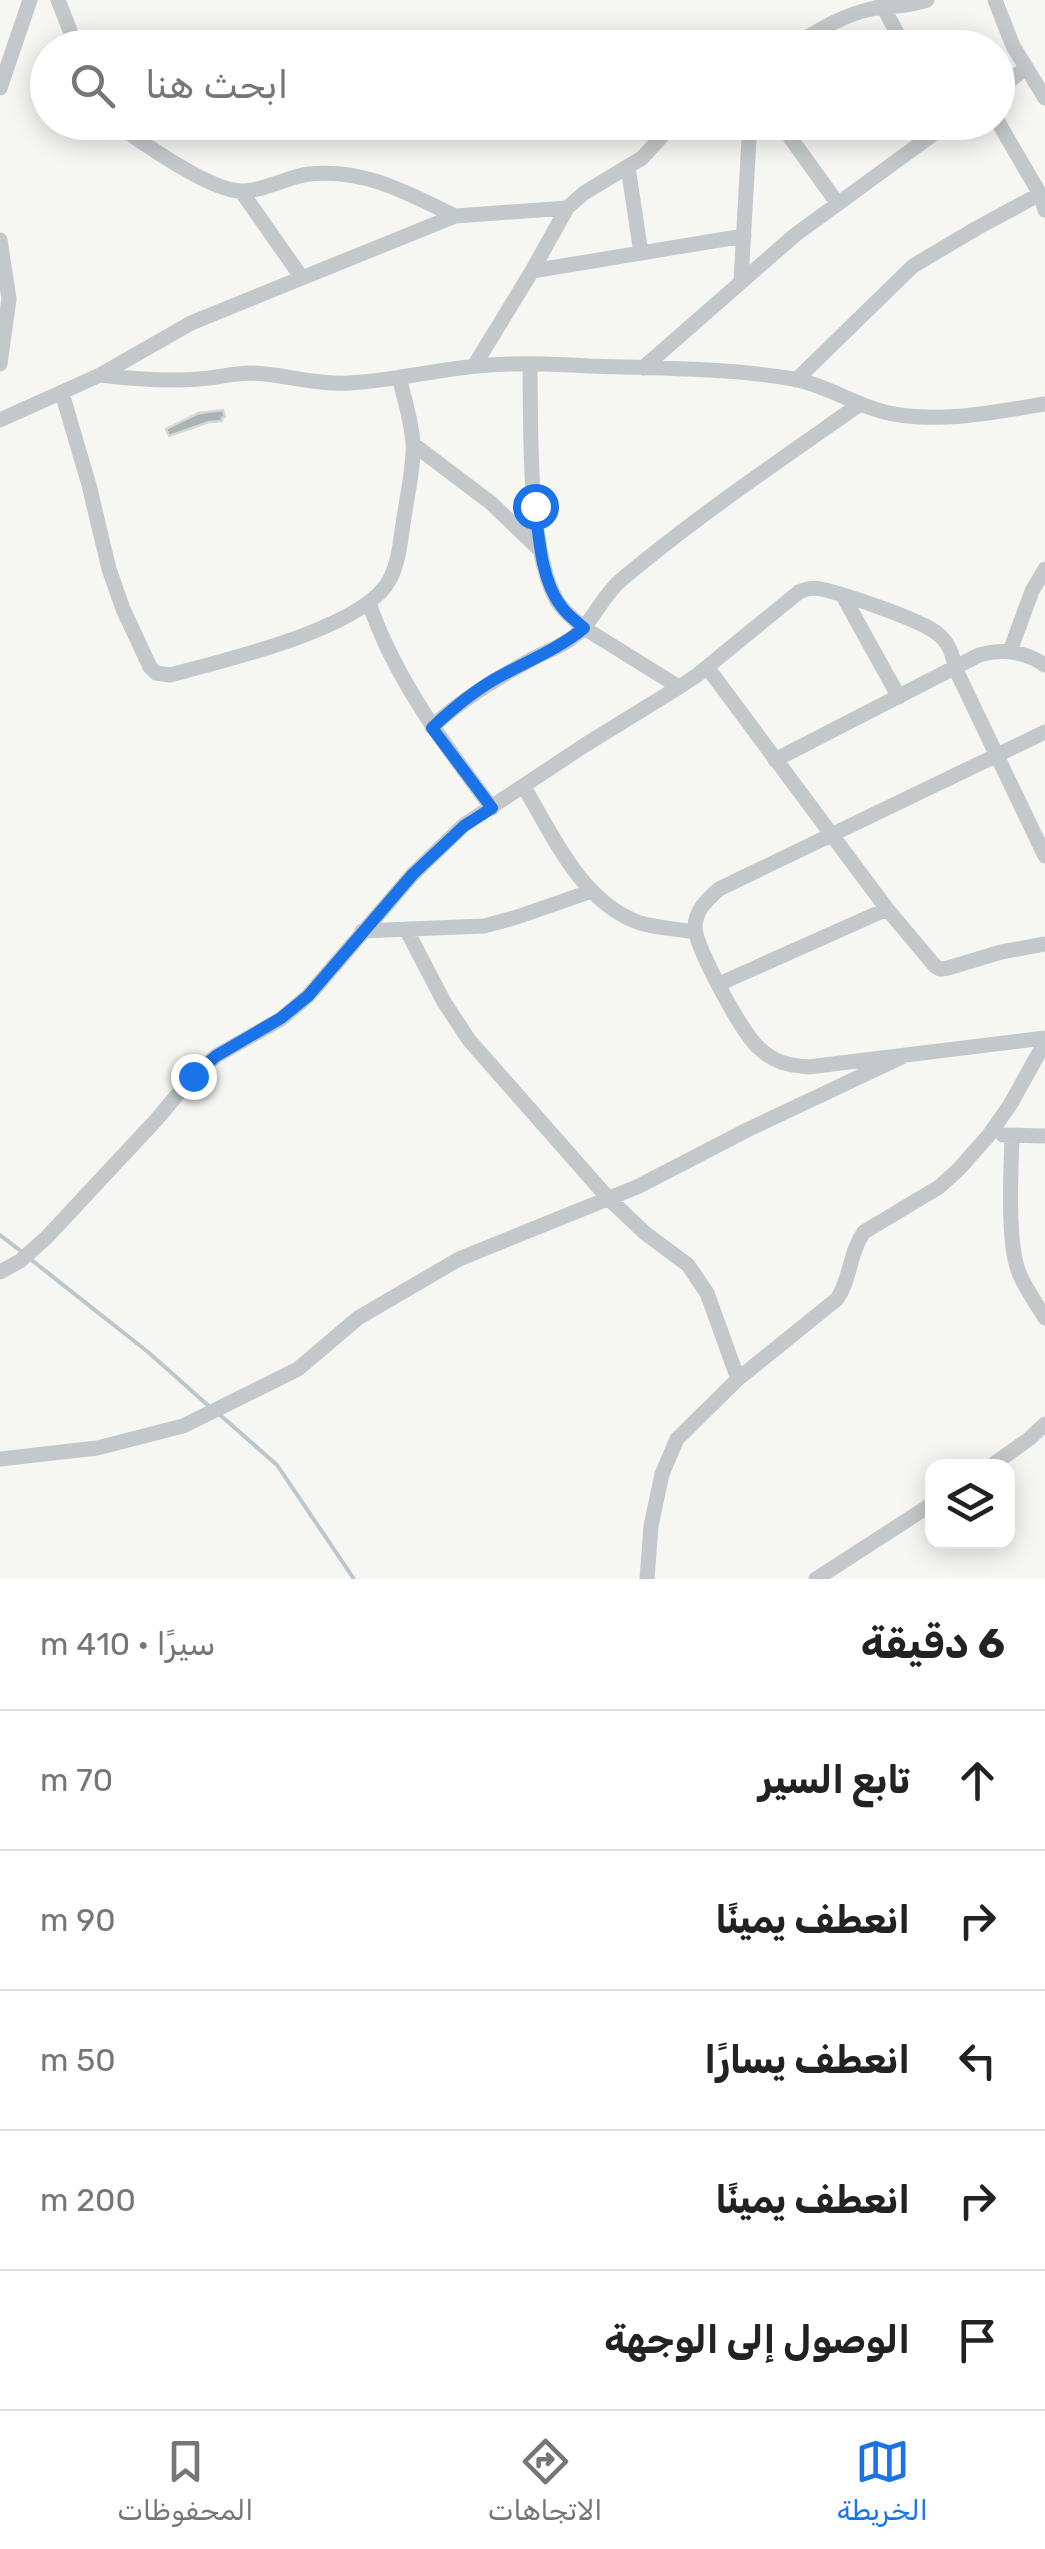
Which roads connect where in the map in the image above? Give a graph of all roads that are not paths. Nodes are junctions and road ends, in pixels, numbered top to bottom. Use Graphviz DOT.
graph roads {
  1 [pos="30,0"];
  2 [pos="58,0"];
  3 [pos="850,0"];
  4 [pos="928,0"];
  5 [pos="995,0"];
  6 [pos="879,6"];
  7 [pos="70,30"];
  8 [pos="821,30"];
  9 [pos="894,30"];
  10 [pos="1007,30"];
  11 [pos="1015,49"];
  12 [pos="1026,68"];
  13 [pos="1015,76"];
  14 [pos="0,88"];
  15 [pos="1045,98"];
  16 [pos="142,140"];
  17 [pos="658,140"];
  18 [pos="749,140"];
  19 [pos="792,140"];
  20 [pos="925,140"];
  21 [pos="1008,140"];
  22 [pos="628,167"];
  23 [pos="240,191"];
  24 [pos="1043,202"];
  25 [pos="838,204"];
  26 [pos="568,208"];
  27 [pos="455,216"];
  28 [pos="744,236"];
  29 [pos="0,240"];
  30 [pos="641,253"];
  31 [pos="532,271"];
  32 [pos="302,278"];
  33 [pos="742,280"];
  34 [pos="3,326"];
  35 [pos="0,364"];
  36 [pos="530,364"];
  37 [pos="474,366"];
  38 [pos="643,368"];
  39 [pos="100,375"];
  40 [pos="399,377"];
  41 [pos="796,380"];
  42 [pos="62,392"];
  43 [pos="860,404"];
  44 [pos="1045,404"];
  45 [pos="0,420"];
  46 [pos="413,444"];
  47 [pos="540,550"];
  48 [pos="1045,569"];
  49 [pos="842,596"];
  50 [pos="369,602"];
  51 [pos="584,628"];
  52 [pos="1010,651"];
  53 [pos="1045,665"];
  54 [pos="706,667"];
  55 [pos="954,668"];
  56 [pos="679,687"];
  57 [pos="899,696"];
  58 [pos="432,728"];
  59 [pos="1045,732"];
  60 [pos="996,756"];
  61 [pos="775,760"];
  62 [pos="524,787"];
  63 [pos="492,808"];
  64 [pos="832,834"];
  65 [pos="1043,848"];
  66 [pos="592,890"];
  67 [pos="887,908"];
  68 [pos="406,929"];
  69 [pos="362,931"];
  70 [pos="695,932"];
  71 [pos="1045,944"];
  72 [pos="719,984"];
  73 [pos="1045,1040"];
  74 [pos="906,1055"];
  75 [pos="989,1135"];
  76 [pos="1012,1136"];
  77 [pos="1045,1136"];
  78 [pos="609,1199"];
  79 [pos="0,1272"];
  80 [pos="1045,1318"];
  81 [pos="738,1379"];
  82 [pos="1045,1424"];
  83 [pos="0,1459"];
  84 [pos="1001,1459"];
  85 [pos="925,1509"];
  86 [pos="647,1579"];
  87 [pos="816,1579"];
  1 -- 14 [label="street"];
  2 -- 7 [label="street"];
  3 -- 6 [label="street"];
  4 -- 6 [label="street"];
  5 -- 10 [label="street"];
  6 -- 8 [label="street"];
  6 -- 9 [label="street"];
  11 -- 12 [label="street"];
  12 -- 13 [label="street"];
  12 -- 15 [label="street"];
  16 -- 23 [label="street"];
  17 -- 22 [label="street"];
  18 -- 28 [label="street"];
  19 -- 25 [label="street"];
  20 -- 25 [label="street"];
  21 -- 24 [label="street"];
  22 -- 26 [label="street"];
  22 -- 30 [label="street"];
  23 -- 27 [label="street"];
  23 -- 32 [label="street"];
  24 -- 41 [label="street"];
  25 -- 33 [label="street"];
  26 -- 27 [label="street"];
  26 -- 31 [label="street"];
  27 -- 32 [label="street"];
  28 -- 30 [label="street"];
  28 -- 33 [label="street"];
  29 -- 34 [label="street"];
  30 -- 31 [label="street"];
  31 -- 37 [label="street"];
  32 -- 39 [label="street"];
  33 -- 38 [label="street"];
  34 -- 35 [label="street"];
  36 -- 37 [label="street"];
  36 -- 38 [label="street"];
  36 -- 47 [label="street"];
  37 -- 40 [label="street"];
  38 -- 41 [label="street"];
  39 -- 40 [label="street"];
  39 -- 42 [label="street"];
  40 -- 46 [label="street"];
  41 -- 43 [label="street"];
  42 -- 45 [label="street"];
  42 -- 50 [label="street"];
  43 -- 44 [label="street"];
  43 -- 51 [label="street"];
  46 -- 47 [label="street"];
  46 -- 50 [label="street"];
  47 -- 51 [label="street"];
  48 -- 52 [label="street"];
  49 -- 54 [label="street"];
  49 -- 55 [label="street"];
  49 -- 57 [label="street"];
  50 -- 58 [label="street"];
  51 -- 56 [label="street"];
  51 -- 58 [label="street"];
  52 -- 53 [label="street"];
  52 -- 55 [label="street"];
  54 -- 56 [label="street"];
  54 -- 61 [label="street"];
  55 -- 57 [label="street"];
  55 -- 60 [label="street"];
  56 -- 62 [label="street"];
  57 -- 61 [label="street"];
  58 -- 63 [label="street"];
  59 -- 60 [label="street"];
  60 -- 64 [label="street"];
  60 -- 65 [label="street"];
  61 -- 64 [label="street"];
  62 -- 63 [label="street"];
  62 -- 66 [label="street"];
  63 -- 69 [label="street"];
  64 -- 67 [label="street"];
  64 -- 70 [label="street"];
  66 -- 68 [label="street"];
  66 -- 70 [label="street"];
  67 -- 71 [label="street"];
  67 -- 72 [label="street"];
  68 -- 69 [label="street"];
  68 -- 78 [label="street"];
  69 -- 79 [label="street"];
  70 -- 72 [label="street"];
  72 -- 74 [label="street"];
  73 -- 74 [label="street"];
  73 -- 75 [label="street"];
  74 -- 78 [label="street"];
  75 -- 76 [label="street"];
  75 -- 81 [label="street"];
  76 -- 77 [label="street"];
  76 -- 80 [label="street"];
  78 -- 81 [label="street"];
  78 -- 83 [label="street"];
  81 -- 86 [label="street"];
  82 -- 84 [label="street"];
  85 -- 87 [label="street"];
}
